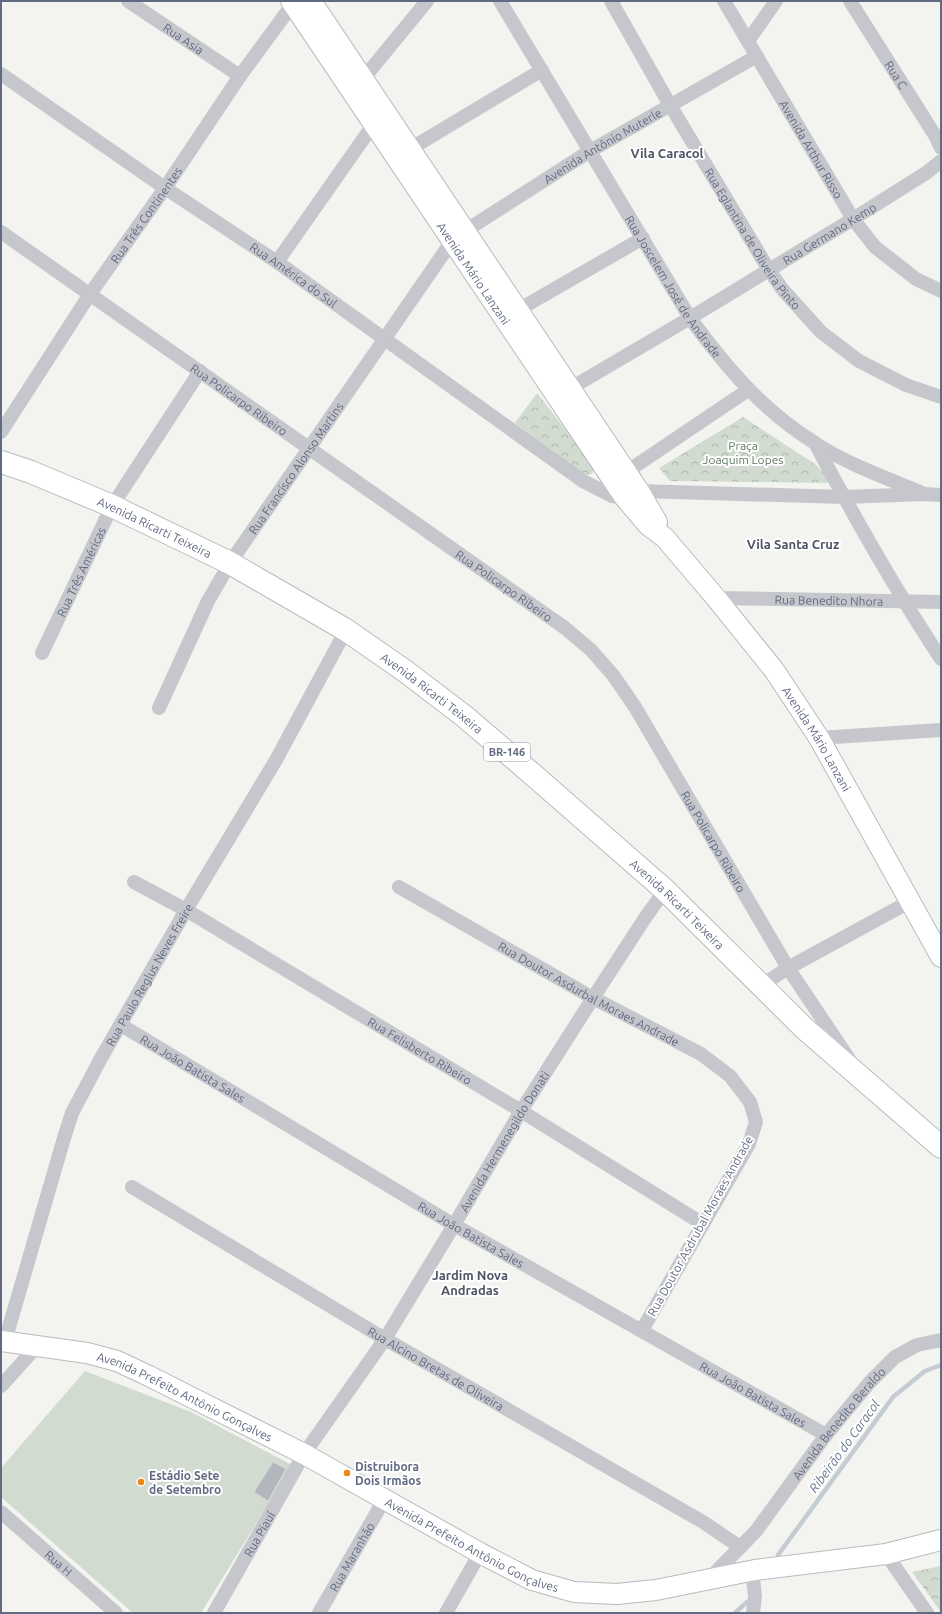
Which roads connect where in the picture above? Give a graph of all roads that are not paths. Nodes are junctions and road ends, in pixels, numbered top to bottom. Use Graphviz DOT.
graph roads {
  1 [pos="128,1"];
  2 [pos="427,1"];
  3 [pos="500,1"];
  4 [pos="611,1"];
  5 [pos="724,1"];
  6 [pos="776,1"];
  7 [pos="850,1"];
  8 [pos="297,2"];
  9 [pos="748,41"];
  10 [pos="756,56"];
  11 [pos="542,70"];
  12 [pos="1,74"];
  13 [pos="240,76"];
  14 [pos="363,79"];
  15 [pos="670,105"];
  16 [pos="379,117"];
  17 [pos="941,148"];
  18 [pos="410,149"];
  19 [pos="590,151"];
  20 [pos="941,161"];
  21 [pos="165,188"];
  22 [pos="853,219"];
  23 [pos="1,232"];
  24 [pos="458,236"];
  25 [pos="643,238"];
  26 [pos="277,262"];
  27 [pos="769,270"];
  28 [pos="941,291"];
  29 [pos="90,294"];
  30 [pos="518,310"];
  31 [pos="690,318"];
  32 [pos="384,338"];
  33 [pos="200,371"];
  34 [pos="571,388"];
  35 [pos="748,390"];
  36 [pos="941,397"];
  37 [pos="1,432"];
  38 [pos="815,443"];
  39 [pos="308,448"];
  40 [pos="1,462"];
  41 [pos="620,477"];
  42 [pos="583,481"];
  43 [pos="632,494"];
  44 [pos="924,494"];
  45 [pos="941,495"];
  46 [pos="844,497"];
  47 [pos="112,506"];
  48 [pos="230,563"];
  49 [pos="716,598"];
  50 [pos="904,601"];
  51 [pos="941,602"];
  52 [pos="346,630"];
  53 [pos="42,653"];
  54 [pos="941,658"];
  55 [pos="159,708"];
  56 [pos="941,730"];
  57 [pos="819,738"];
  58 [pos="134,882"];
  59 [pos="399,887"];
  60 [pos="665,890"];
  61 [pos="909,902"];
  62 [pos="186,910"];
  63 [pos="941,958"];
  64 [pos="788,968"];
  65 [pos="762,985"];
  66 [pos="593,998"];
  67 [pos="122,1024"];
  68 [pos="862,1077"];
  69 [pos="521,1111"];
  70 [pos="756,1122"];
  71 [pos="941,1147"];
  72 [pos="132,1187"];
  73 [pos="703,1224"];
  74 [pos="454,1225"];
  75 [pos="642,1330"];
  76 [pos="385,1339"];
  77 [pos="941,1340"];
  78 [pos="3,1341"];
  79 [pos="38,1345"];
  80 [pos="1,1386"];
  81 [pos="826,1435"];
  82 [pos="304,1454"];
  83 [pos="384,1500"];
  84 [pos="1,1512"];
  85 [pos="941,1540"];
  86 [pos="740,1547"];
  87 [pos="480,1553"];
  88 [pos="886,1554"];
  89 [pos="750,1571"];
  90 [pos="708,1579"];
  91 [pos="116,1613"];
  92 [pos="214,1613"];
  93 [pos="319,1613"];
  94 [pos="446,1613"];
  95 [pos="753,1613"];
  96 [pos="927,1613"];
  1 -- 13 [label="street, Rua Asia"];
  2 -- 14 [label="street"];
  3 -- 11 [label="street, Rua Joscelem José de Andrade"];
  4 -- 15 [label="street, Rua Eglantina de Oliveira Pinto"];
  5 -- 9 [label="street, Avenida Arthur Risso"];
  6 -- 9 [label="street"];
  7 -- 17 [label="street, Rua C"];
  8 -- 13 [label="street, Rua Três Continentes"];
  8 -- 14 [label="street, Avenida Mário Lanzani"];
  8 -- 16 [label="street, Avenida Mário Lanzani"];
  9 -- 10 [label="street, Avenida Arthur Risso"];
  10 -- 15 [label="street, Avenida Antônio Muterle"];
  10 -- 22 [label="street, Avenida Arthur Risso"];
  11 -- 18 [label="street"];
  11 -- 19 [label="street, Rua Joscelem José de Andrade"];
  12 -- 21 [label="street, Rua América do Sul"];
  13 -- 21 [label="street, Rua Três Continentes"];
  14 -- 16 [label="street, Avenida Mário Lanzani"];
  15 -- 19 [label="street, Avenida Antônio Muterle"];
  15 -- 27 [label="street, Rua Eglantina de Oliveira Pinto"];
  16 -- 18 [label="street, Avenida Mário Lanzani"];
  16 -- 24 [label="street, Avenida Mário Lanzani"];
  16 -- 26 [label="street"];
  18 -- 24 [label="street, Avenida Mário Lanzani"];
  19 -- 24 [label="street, Avenida Antônio Muterle"];
  19 -- 25 [label="street, Rua Joscelem José de Andrade"];
  20 -- 22 [label="street, Rua Germano Kemp"];
  21 -- 26 [label="street, Rua América do Sul"];
  21 -- 29 [label="street, Rua Três Continentes"];
  22 -- 27 [label="street, Rua Germano Kemp"];
  22 -- 28 [label="street, Avenida Arthur Risso"];
  23 -- 29 [label="street, Rua Policarpo Ribeiro"];
  24 -- 30 [label="street, Avenida Mário Lanzani"];
  24 -- 32 [label="street, Rua Francisco Alonso Martins"];
  24 -- 41 [label="street, Avenida Mário Lanzani"];
  25 -- 30 [label="street"];
  25 -- 31 [label="street, Rua Joscelem José de Andrade"];
  26 -- 32 [label="street, Rua América do Sul"];
  27 -- 31 [label="street, Rua Germano Kemp"];
  27 -- 36 [label="street, Rua Eglantina de Oliveira Pinto"];
  29 -- 33 [label="street, Rua Policarpo Ribeiro"];
  29 -- 37 [label="street, Rua Três Continentes"];
  30 -- 34 [label="street, Avenida Mário Lanzani"];
  31 -- 34 [label="street, Rua Germano Kemp"];
  31 -- 35 [label="street, Rua Joscelem José de Andrade"];
  32 -- 39 [label="street, Rua Francisco Alonso Martins"];
  32 -- 42 [label="street, Rua América do Sul"];
  33 -- 39 [label="street, Rua Policarpo Ribeiro"];
  33 -- 47 [label="street, Rua Três Américas"];
  34 -- 41 [label="street, Avenida Mário Lanzani"];
  35 -- 38 [label="street, Rua Joscelem José de Andrade"];
  35 -- 41 [label="street"];
  38 -- 44 [label="street, Rua Joscelem José de Andrade"];
  38 -- 46 [label="street"];
  39 -- 48 [label="street, Rua Francisco Alonso Martins"];
  39 -- 64 [label="street, Rua Policarpo Ribeiro"];
  40 -- 47 [label="main road, Avenida Ricarti Teixeira / BR-146"];
  41 -- 42 [label="street"];
  41 -- 43 [label="street, Avenida Mário Lanzani"];
  42 -- 43 [label="street, Rua América do Sul"];
  43 -- 46 [label="street"];
  43 -- 49 [label="street, Avenida Mário Lanzani"];
  44 -- 45 [label="street"];
  44 -- 46 [label="street"];
  46 -- 50 [label="street"];
  47 -- 48 [label="main road, Avenida Ricarti Teixeira / BR-146"];
  47 -- 53 [label="street, Rua Três Américas"];
  48 -- 52 [label="main road, Avenida Ricarti Teixeira / BR-146"];
  48 -- 55 [label="street, Rua Francisco Alonso Martins"];
  49 -- 50 [label="street, Rua Benedito Nhora"];
  49 -- 57 [label="street, Avenida Mário Lanzani"];
  50 -- 51 [label="street, Rua Benedito Nhora"];
  50 -- 54 [label="street"];
  52 -- 60 [label="main road, Avenida Ricarti Teixeira / BR-146"];
  52 -- 62 [label="street, Rua Paulo Reglus Neves Freire"];
  56 -- 57 [label="street"];
  57 -- 61 [label="street, Avenida Mário Lanzani"];
  58 -- 62 [label="street, Rua Felisberto Ribeiro"];
  59 -- 66 [label="street, Rua Doutor Asdurbal Moraes Andrade"];
  60 -- 65 [label="main road, Avenida Ricarti Teixeira / BR-146"];
  60 -- 66 [label="street, Avenida Hermenegildo Donati"];
  61 -- 63 [label="street, Avenida Mário Lanzani"];
  61 -- 64 [label="street"];
  62 -- 67 [label="street, Rua Paulo Reglus Neves Freire"];
  62 -- 69 [label="street, Rua Felisberto Ribeiro"];
  64 -- 65 [label="street"];
  64 -- 68 [label="street, Rua Policarpo Ribeiro"];
  65 -- 68 [label="main road, Avenida Ricarti Teixeira / BR-146"];
  66 -- 69 [label="street, Avenida Hermenegildo Donati"];
  66 -- 70 [label="street, Rua Doutor Asdurbal Moraes Andrade"];
  67 -- 74 [label="street, Rua João Batista Sales"];
  67 -- 78 [label="street, Rua Paulo Reglus Neves Freire"];
  68 -- 71 [label="main road, Avenida Ricarti Teixeira / BR-146"];
  69 -- 73 [label="street, Rua Felisberto Ribeiro"];
  69 -- 74 [label="street, Avenida Hermenegildo Donati"];
  70 -- 73 [label="street, Rua Doutor Asdrubal Moraes Andrade"];
  72 -- 76 [label="street, Rua Alcino Bretas de Oliveira"];
  73 -- 75 [label="street, Rua Doutor Asdrubal Moraes Andrade"];
  74 -- 75 [label="street, Rua João Batista Sales"];
  74 -- 76 [label="street, Avenida Hermenegildo Donati"];
  75 -- 81 [label="street, Rua João Batista Sales"];
  76 -- 82 [label="street, Avenida Hermenegildo Donati"];
  76 -- 86 [label="street, Rua Alcino Bretas de Oliveira"];
  77 -- 81 [label="street, Avenida Benedito Beraldo"];
  78 -- 79 [label="street, Avenida Prefeito Antônio Gonçalves"];
  79 -- 80 [label="street"];
  79 -- 82 [label="street, Avenida Prefeito Antônio Gonçalves"];
  81 -- 86 [label="street, Avenida Benedito Beraldo"];
  82 -- 83 [label="street, Avenida Prefeito Antônio Gonçalves"];
  82 -- 92 [label="street, Rua Piauí"];
  83 -- 87 [label="street, Avenida Prefeito Antônio Gonçalves"];
  83 -- 93 [label="street, Rua Maranhão"];
  84 -- 91 [label="street, Rua H"];
  85 -- 88 [label="street, Avenida Prefeito Antônio Gonçalves"];
  86 -- 90 [label="street, Avenida Benedito Beraldo"];
  87 -- 90 [label="street, Avenida Prefeito Antônio Gonçalves"];
  87 -- 94 [label="street"];
  88 -- 89 [label="street, Avenida Prefeito Antônio Gonçalves"];
  88 -- 96 [label="street"];
  89 -- 90 [label="street, Avenida Prefeito Antônio Gonçalves"];
  89 -- 95 [label="street"];
}
